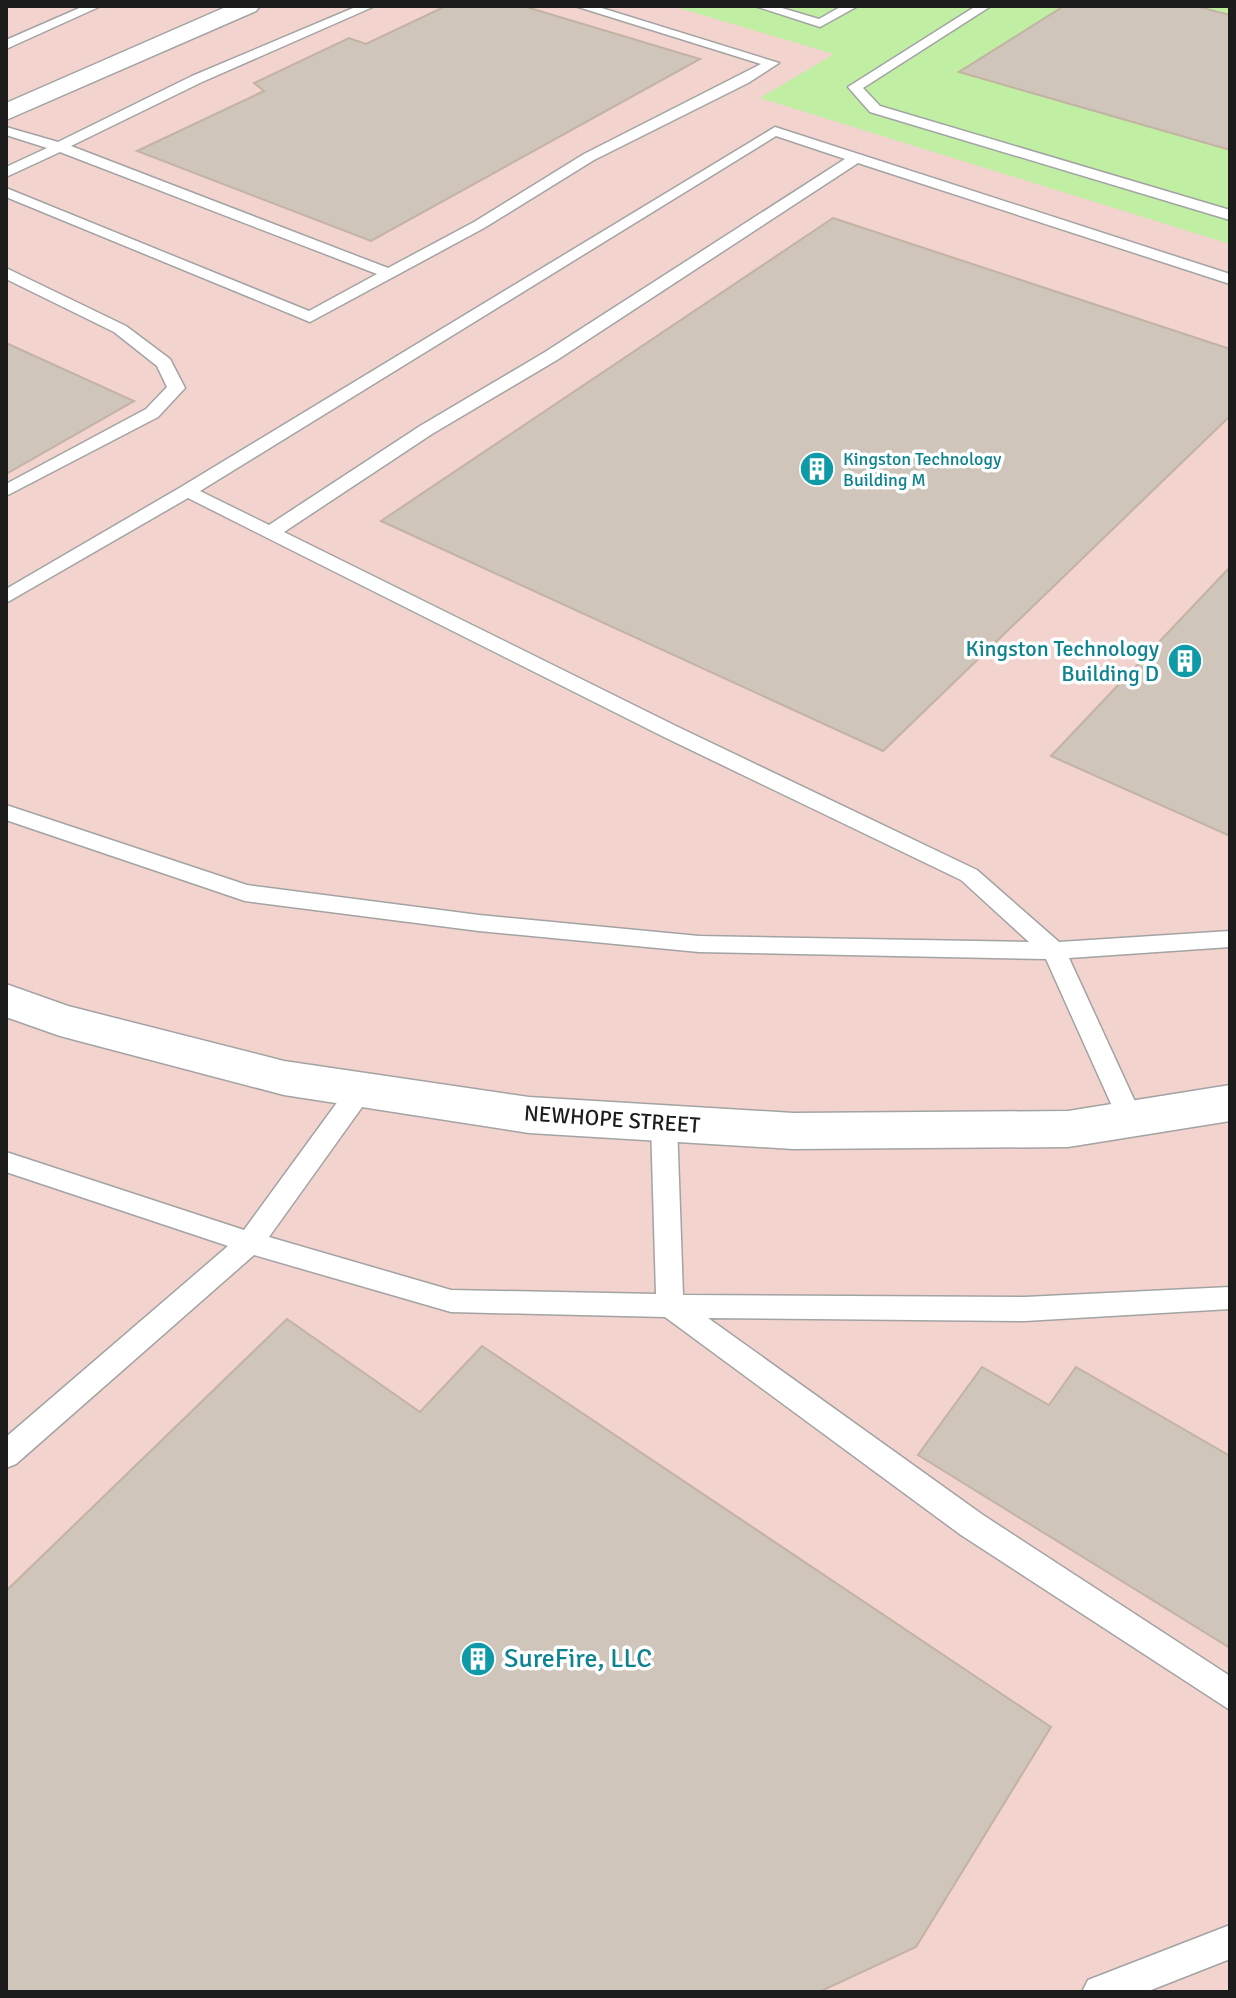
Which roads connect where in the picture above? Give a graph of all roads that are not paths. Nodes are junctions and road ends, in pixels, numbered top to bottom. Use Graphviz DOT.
graph roads {
  1 [pos="95,6"];
  2 [pos="248,6"];
  3 [pos="369,6"];
  4 [pos="581,6"];
  5 [pos="761,6"];
  6 [pos="852,6"];
  7 [pos="985,6"];
  8 [pos="6,45"];
  9 [pos="6,112"];
  10 [pos="6,131"];
  11 [pos="60,147"];
  12 [pos="856,158"];
  13 [pos="6,173"];
  14 [pos="6,192"];
  15 [pos="1230,215"];
  16 [pos="6,273"];
  17 [pos="390,274"];
  18 [pos="1230,279"];
  19 [pos="6,491"];
  20 [pos="187,491"];
  21 [pos="271,532"];
  22 [pos="6,597"];
  23 [pos="6,812"];
  24 [pos="1230,939"];
  25 [pos="1054,951"];
  26 [pos="6,1000"];
  27 [pos="361,1089"];
  28 [pos="1230,1103"];
  29 [pos="1130,1119"];
  30 [pos="664,1123"];
  31 [pos="6,1162"];
  32 [pos="250,1243"];
  33 [pos="1230,1298"];
  34 [pos="670,1306"];
  35 [pos="6,1455"];
  36 [pos="1230,1694"];
  37 [pos="1230,1942"];
  38 [pos="1100,1992"];
  1 -- 8 [label="lane"];
  2 -- 9 [label="street"];
  3 -- 11 [label="lane"];
  4 -- 17 [label="lane"];
  5 -- 6 [label="lane"];
  7 -- 15 [label="lane"];
  10 -- 11 [label="lane"];
  11 -- 13 [label="lane"];
  11 -- 17 [label="lane"];
  12 -- 18 [label="lane"];
  12 -- 20 [label="lane"];
  12 -- 21 [label="lane"];
  14 -- 17 [label="lane"];
  16 -- 19 [label="lane"];
  20 -- 21 [label="lane"];
  20 -- 22 [label="lane"];
  21 -- 25 [label="lane"];
  23 -- 25 [label="lane"];
  24 -- 25 [label="lane"];
  25 -- 29 [label="lane"];
  26 -- 27 [label="street, NEWHOPE STREET"];
  27 -- 30 [label="street, NEWHOPE STREET"];
  27 -- 32 [label="lane"];
  28 -- 29 [label="street, NEWHOPE STREET"];
  29 -- 30 [label="street, NEWHOPE STREET"];
  30 -- 34 [label="lane"];
  31 -- 32 [label="lane"];
  32 -- 34 [label="lane"];
  32 -- 35 [label="lane"];
  33 -- 34 [label="lane"];
  34 -- 36 [label="lane"];
  37 -- 38 [label="lane"];
}
